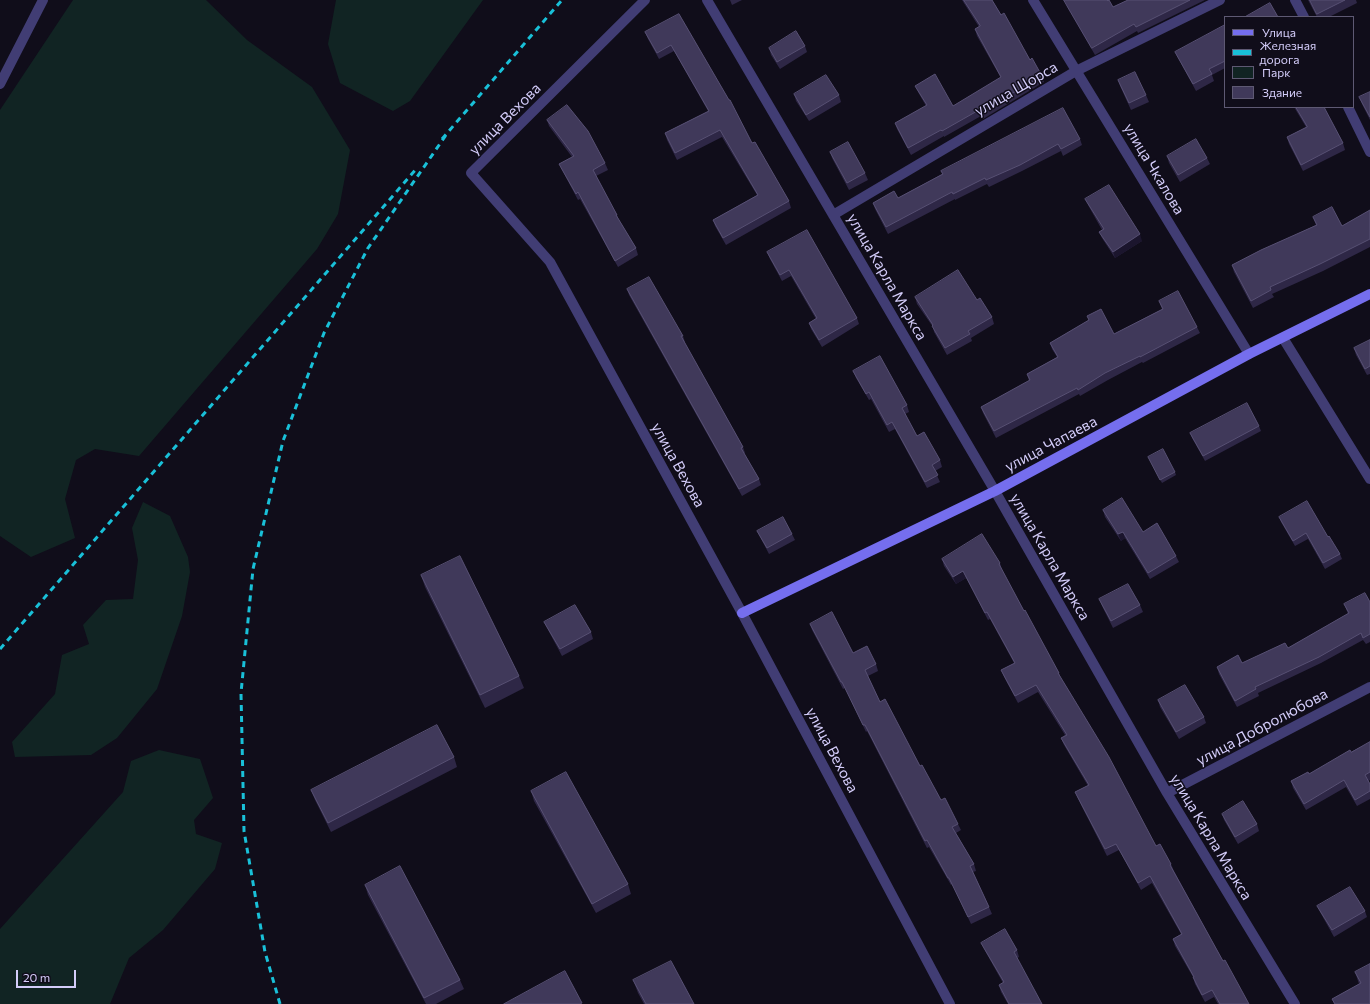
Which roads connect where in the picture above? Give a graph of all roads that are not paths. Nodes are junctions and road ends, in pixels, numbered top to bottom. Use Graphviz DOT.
graph roads {
  1 [pos="43,0"];
  2 [pos="645,0"];
  3 [pos="706,0"];
  4 [pos="1033,0"];
  5 [pos="1220,0"];
  6 [pos="1295,0"];
  7 [pos="1303,16"];
  8 [pos="1076,71"];
  9 [pos="0,84"];
  10 [pos="1348,108"];
  11 [pos="1370,152"];
  12 [pos="833,215"];
  13 [pos="1370,294"];
  14 [pos="1283,338"];
  15 [pos="1249,354"];
  16 [pos="1370,479"];
  17 [pos="995,491"];
  18 [pos="742,613"];
  19 [pos="1370,687"];
  20 [pos="1167,793"];
  21 [pos="950,1004"];
  22 [pos="1295,1004"];
  1 -- 9 [label="street"];
  2 -- 18 [label="street, улица Вехова"];
  3 -- 12 [label="street, улица Карла Маркса"];
  4 -- 8 [label="street, улица Чкалова"];
  5 -- 8 [label="street, улица Щорса"];
  6 -- 7 [label="street"];
  8 -- 12 [label="street, улица Щорса"];
  8 -- 15 [label="street, улица Чкалова"];
  10 -- 11 [label="street"];
  12 -- 17 [label="street, улица Карла Маркса"];
  13 -- 14 [label="street, улица Чапаева"];
  14 -- 15 [label="street, улица Чапаева"];
  14 -- 16 [label="street"];
  15 -- 17 [label="street, улица Чапаева"];
  17 -- 18 [label="street, улица Чапаева"];
  17 -- 20 [label="street, улица Карла Маркса"];
  18 -- 21 [label="street, улица Вехова"];
  19 -- 20 [label="street, улица Добролюбова"];
  20 -- 22 [label="street, улица Карла Маркса"];
}
